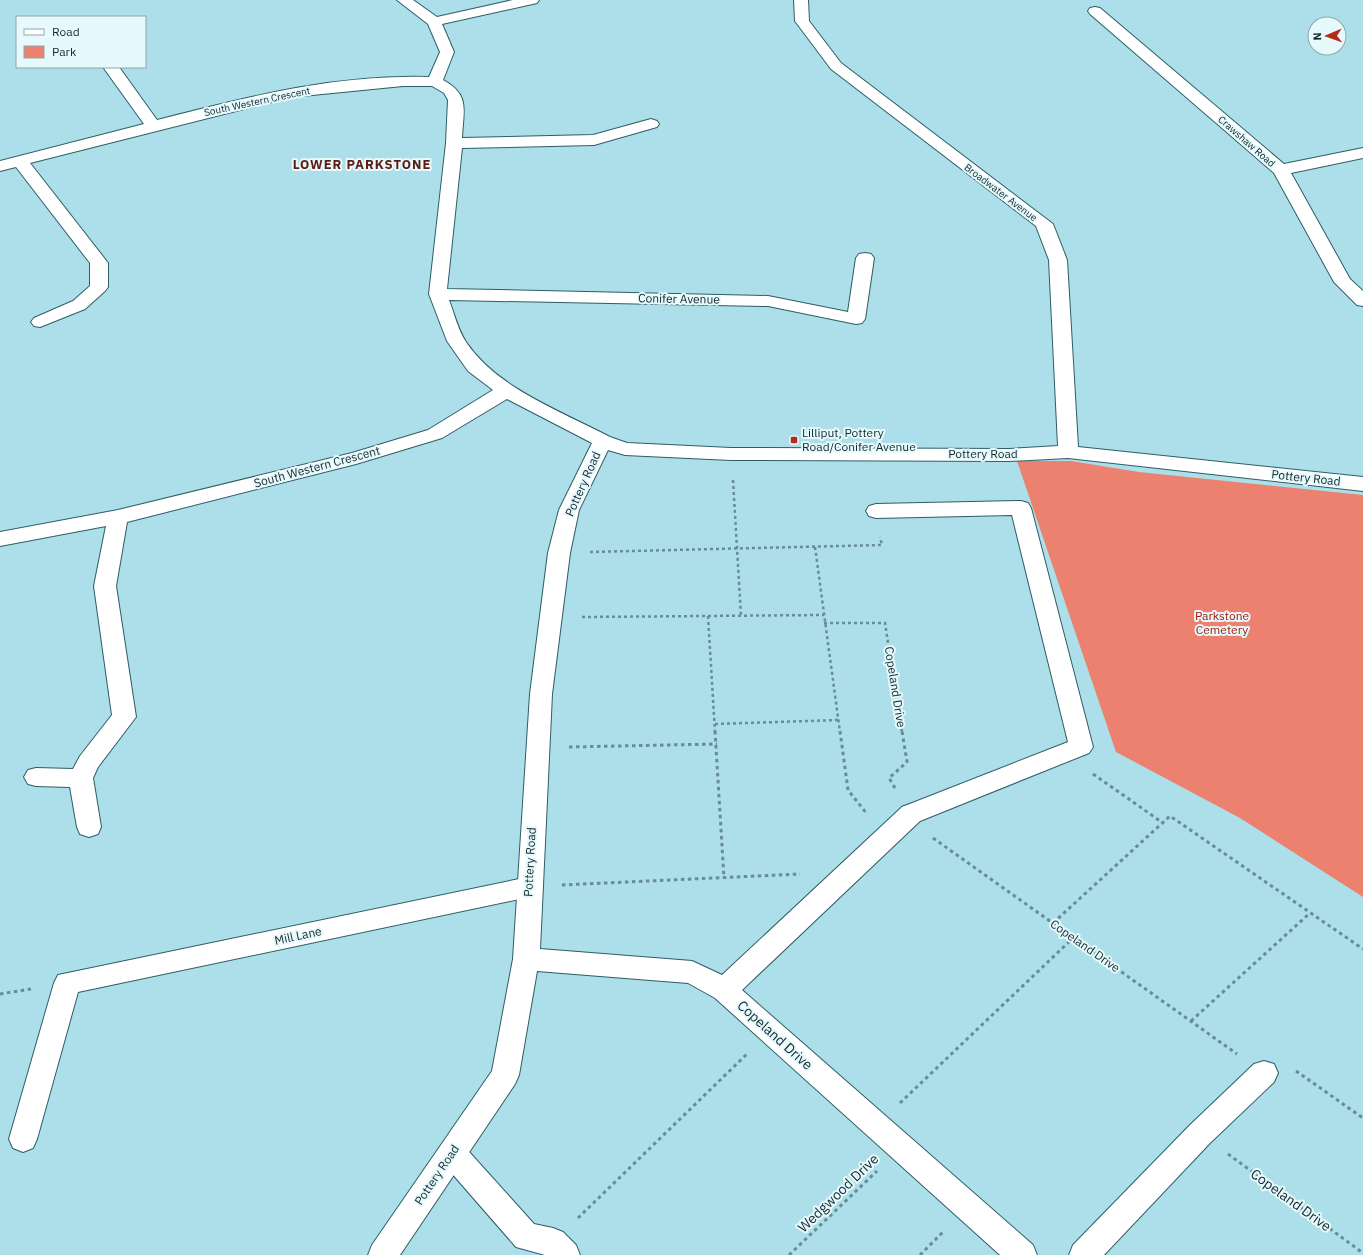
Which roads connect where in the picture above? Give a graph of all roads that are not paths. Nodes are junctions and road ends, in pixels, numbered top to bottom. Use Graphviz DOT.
graph roads {
  1 [pos="404,0"];
  2 [pos="532,0"];
  3 [pos="801,0"];
  4 [pos="1095,11"];
  5 [pos="434,22"];
  6 [pos="112,68"];
  7 [pos="435,82"];
  8 [pos="651,124"];
  9 [pos="153,126"];
  10 [pos="454,143"];
  11 [pos="1363,153"];
  12 [pos="20,161"];
  13 [pos="0,166"];
  14 [pos="1280,170"];
  15 [pos="865,258"];
  16 [pos="438,294"];
  17 [pos="1363,301"];
  18 [pos="40,322"];
  19 [pos="506,391"];
  20 [pos="603,441"];
  21 [pos="1068,452"];
  22 [pos="1363,484"];
  23 [pos="876,511"];
  24 [pos="118,517"];
  25 [pos="0,539"];
  26 [pos="36,777"];
  27 [pos="81,778"];
  28 [pos="89,827"];
  29 [pos="529,887"];
  30 [pos="526,959"];
  31 [pos="724,990"];
  32 [pos="1264,1073"];
  33 [pos="23,1140"];
  34 [pos="452,1153"];
  35 [pos="559,1249"];
  36 [pos="383,1255"];
  37 [pos="1022,1255"];
  38 [pos="1084,1255"];
  1 -- 5 [label="street"];
  2 -- 5 [label="street"];
  3 -- 21 [label="street, Broadwater Avenue"];
  4 -- 14 [label="street, Crawshaw Road"];
  5 -- 7 [label="street"];
  6 -- 9 [label="street"];
  7 -- 9 [label="street, South Western Crescent"];
  7 -- 10 [label="street"];
  8 -- 10 [label="street"];
  9 -- 12 [label="street, South Western Crescent"];
  10 -- 16 [label="street"];
  11 -- 14 [label="street"];
  12 -- 13 [label="street, South Western Crescent"];
  12 -- 18 [label="street"];
  14 -- 17 [label="street, Crawshaw Road"];
  15 -- 16 [label="street, Conifer Avenue"];
  16 -- 19 [label="street"];
  19 -- 20 [label="street, Pottery Road"];
  19 -- 24 [label="street, South Western Crescent"];
  20 -- 21 [label="street, Pottery Road"];
  20 -- 29 [label="street, Pottery Road"];
  21 -- 22 [label="street, Pottery Road"];
  23 -- 31 [label="street"];
  24 -- 25 [label="street, South Western Crescent"];
  24 -- 27 [label="street"];
  26 -- 27 [label="street"];
  27 -- 28 [label="street"];
  29 -- 30 [label="street, Pottery Road"];
  29 -- 33 [label="street, Mill Lane"];
  30 -- 31 [label="street, Copeland Drive"];
  30 -- 34 [label="street, Pottery Road"];
  31 -- 37 [label="street, Copeland Drive"];
  32 -- 38 [label="street"];
  34 -- 35 [label="street"];
  34 -- 36 [label="street, Pottery Road"];
}
